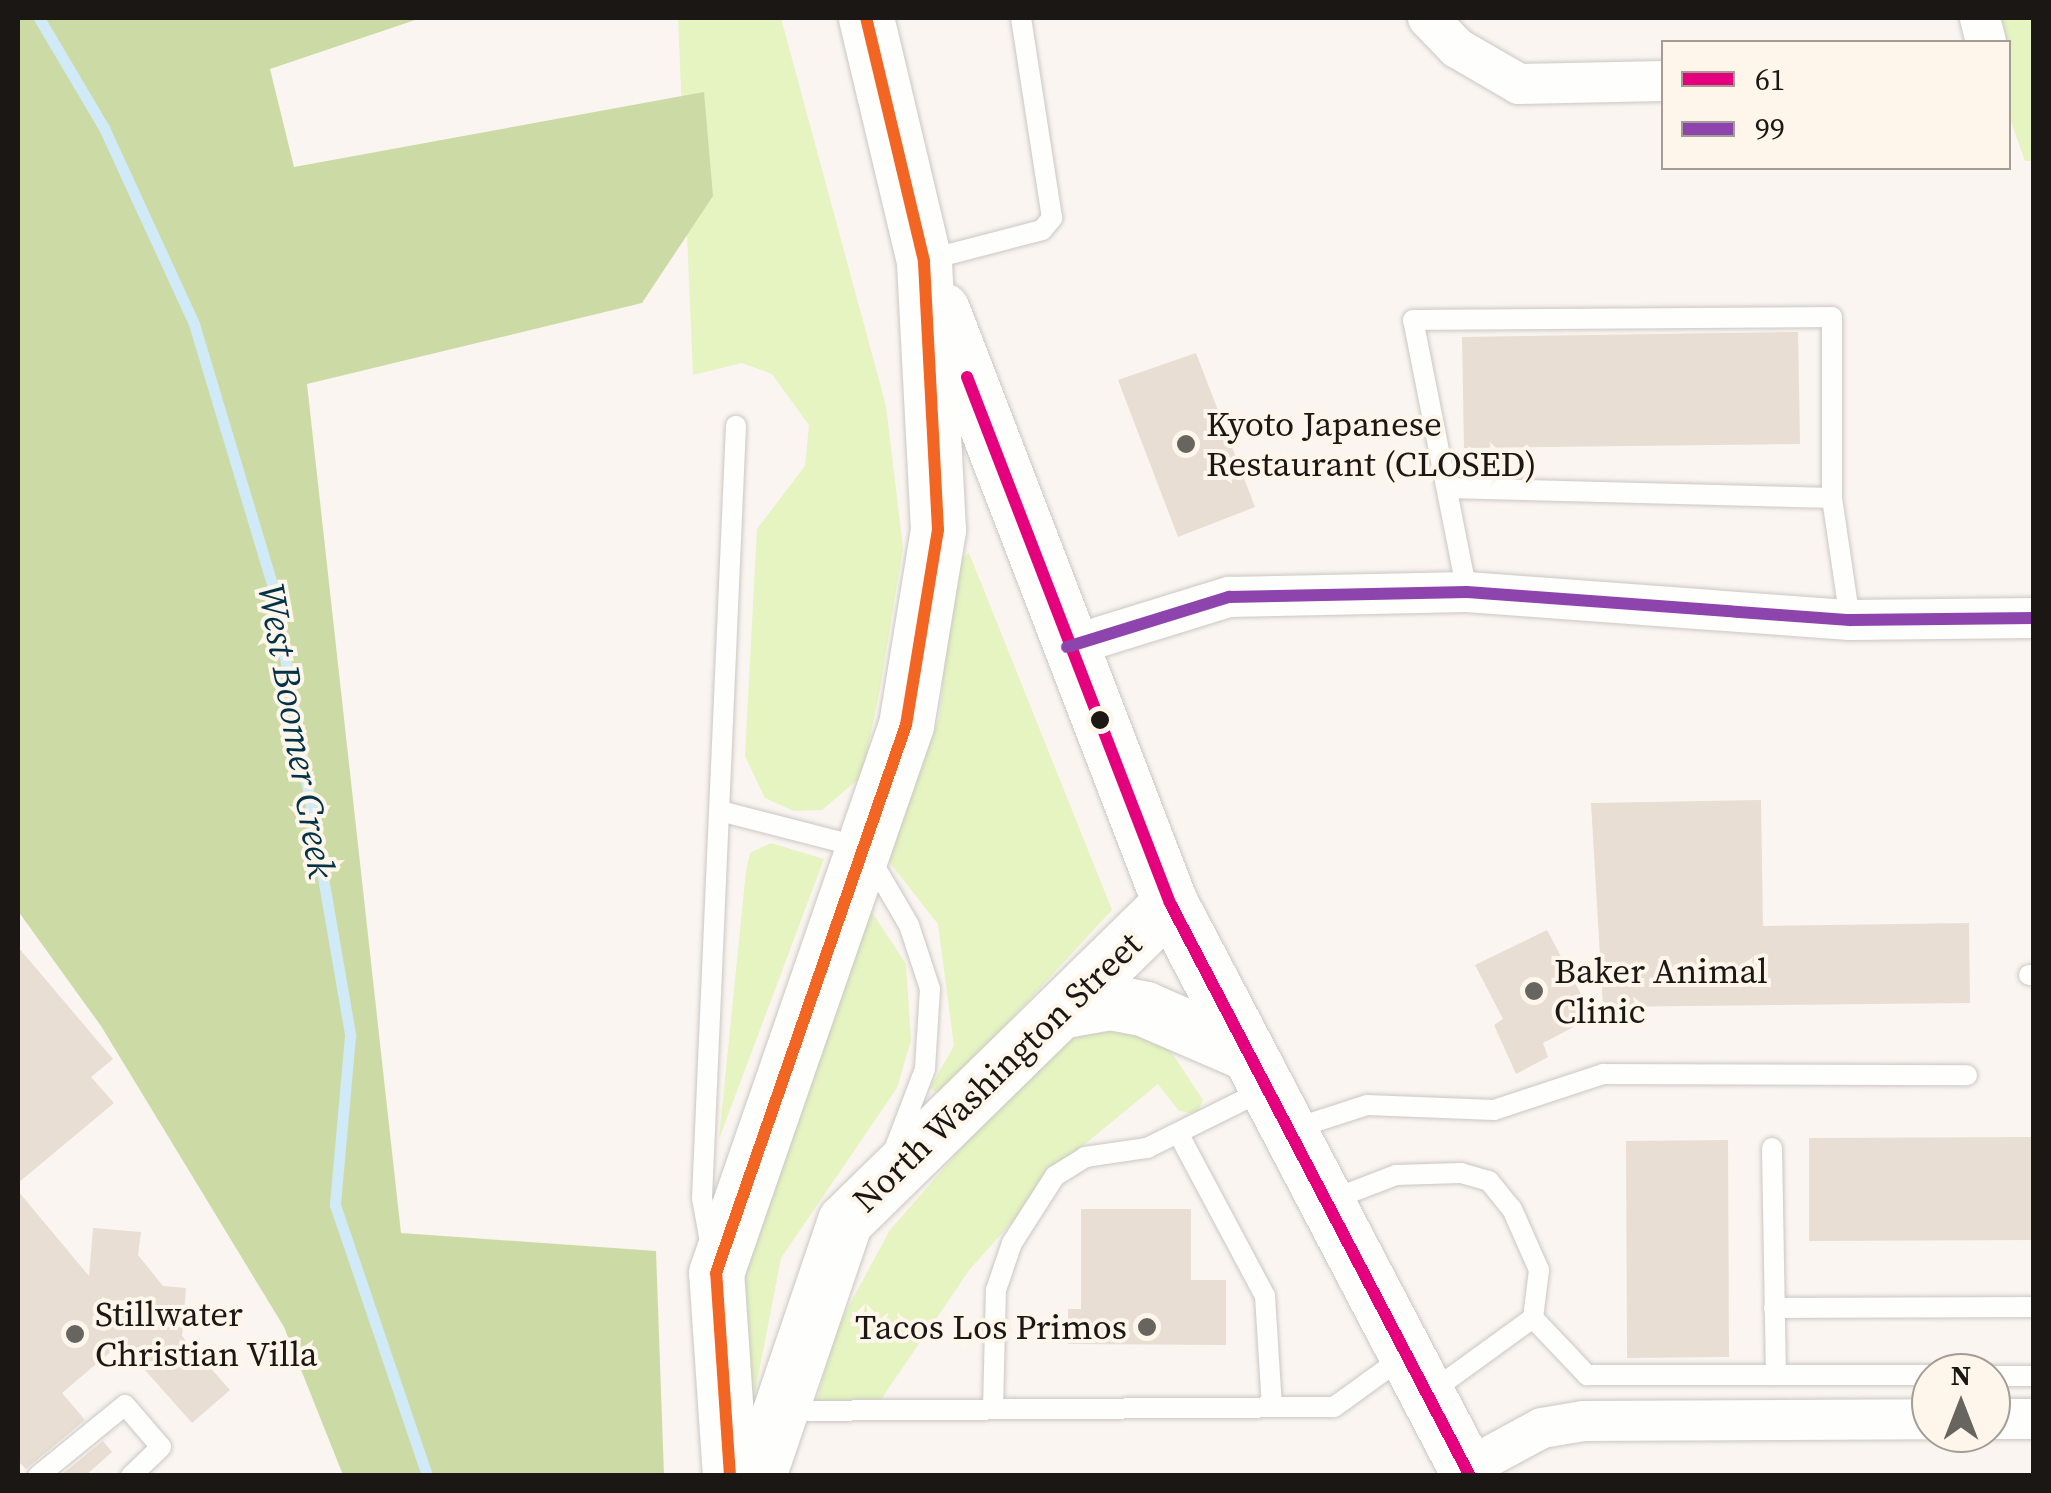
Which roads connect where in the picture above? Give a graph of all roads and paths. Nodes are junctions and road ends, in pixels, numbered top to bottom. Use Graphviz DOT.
graph roads {
  1 [pos="866,18"];
  2 [pos="1021,18"];
  3 [pos="1428,18"];
  4 [pos="1661,81"];
  5 [pos="924,261"];
  6 [pos="736,426"];
  7 [pos="1448,488"];
  8 [pos="1832,498"];
  9 [pos="1467,592"];
  10 [pos="2034,618"];
  11 [pos="1850,620"];
  12 [pos="1067,647"];
  13 [pos="720,811"];
  14 [pos="864,848"];
  15 [pos="1170,903"];
  16 [pos="1060,1011"];
  17 [pos="1967,1074"];
  18 [pos="1267,1091"];
  19 [pos="1178,1133"];
  20 [pos="1772,1148"];
  21 [pos="881,1184"];
  22 [pos="1324,1203"];
  23 [pos="716,1273"];
  24 [pos="2034,1307"];
  25 [pos="1774,1308"];
  26 [pos="1533,1318"];
  27 [pos="1776,1375"];
  28 [pos="1911,1376"];
  29 [pos="1414,1377"];
  30 [pos="1272,1408"];
  31 [pos="993,1410"];
  32 [pos="774,1411"];
  33 [pos="1911,1420"];
  34 [pos="1468,1472"];
  35 [pos="38,1476"];
  36 [pos="131,1476"];
  37 [pos="730,1476"];
  38 [pos="758,1476"];
  1 -- 5 [label="main road"];
  2 -- 5 [label="lane"];
  3 -- 4 [label="street"];
  5 -- 12 [label="main road"];
  5 -- 14 [label="main road"];
  6 -- 13 [label="lane"];
  7 -- 8 [label="lane"];
  7 -- 8 [label="lane"];
  7 -- 9 [label="lane"];
  8 -- 11 [label="lane"];
  9 -- 11 [label="street"];
  9 -- 12 [label="street"];
  10 -- 11 [label="street"];
  12 -- 15 [label="main road"];
  13 -- 14 [label="lane"];
  13 -- 23 [label="lane"];
  14 -- 21 [label="lane"];
  14 -- 23 [label="main road"];
  15 -- 16 [label="main road, North Washington Street"];
  15 -- 18 [label="main road"];
  16 -- 18 [label="main road"];
  16 -- 21 [label="main road, North Washington Street"];
  17 -- 18 [label="lane"];
  18 -- 19 [label="lane"];
  18 -- 22 [label="main road"];
  19 -- 30 [label="lane"];
  19 -- 31 [label="lane"];
  20 -- 25 [label="lane"];
  21 -- 32 [label="main road, North Washington Street"];
  22 -- 26 [label="lane"];
  22 -- 29 [label="main road"];
  23 -- 37 [label="main road"];
  24 -- 25 [label="lane"];
  25 -- 27 [label="lane"];
  26 -- 27 [label="lane"];
  26 -- 29 [label="lane"];
  27 -- 28 [label="lane"];
  29 -- 30 [label="lane"];
  29 -- 34 [label="main road"];
  30 -- 31 [label="lane"];
  31 -- 32 [label="lane"];
  32 -- 38 [label="main road, North Washington Street"];
  33 -- 34 [label="street"];
  35 -- 36 [label="lane"];
}
